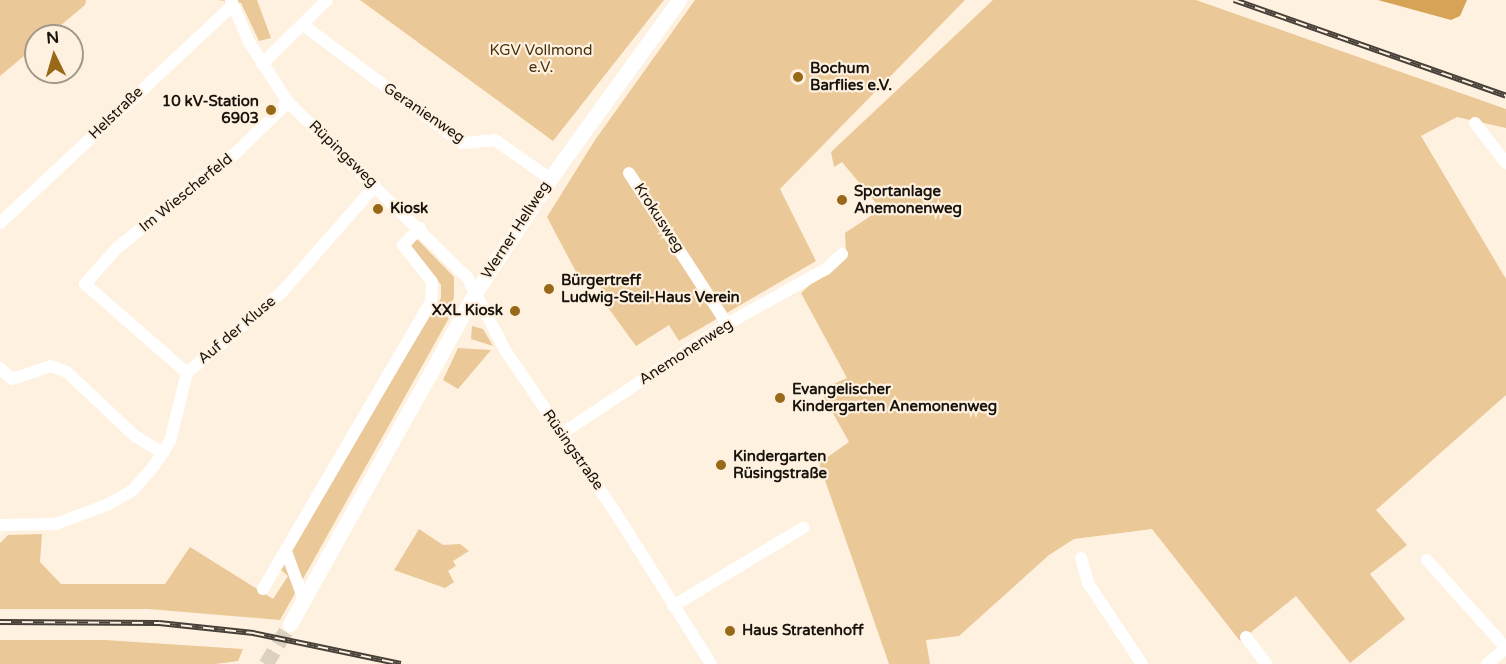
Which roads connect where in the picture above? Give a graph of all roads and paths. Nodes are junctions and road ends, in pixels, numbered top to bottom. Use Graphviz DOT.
graph roads {
  1 [pos="327,0"];
  2 [pos="679,0"];
  3 [pos="232,3"];
  4 [pos="303,25"];
  5 [pos="262,64"];
  6 [pos="288,102"];
  7 [pos="1475,123"];
  8 [pos="1506,163"];
  9 [pos="629,173"];
  10 [pos="550,179"];
  11 [pos="375,186"];
  12 [pos="0,223"];
  13 [pos="420,228"];
  14 [pos="842,254"];
  15 [pos="85,284"];
  16 [pos="475,293"];
  17 [pos="727,324"];
  18 [pos="0,368"];
  19 [pos="186,373"];
  20 [pos="561,434"];
  21 [pos="163,453"];
  22 [pos="0,525"];
  23 [pos="803,528"];
  24 [pos="287,554"];
  25 [pos="1082,558"];
  26 [pos="1426,560"];
  27 [pos="263,589"];
  28 [pos="304,600"];
  29 [pos="673,606"];
  30 [pos="290,624"];
  31 [pos="1245,637"];
  32 [pos="1506,648"];
  33 [pos="711,664"];
  34 [pos="1142,664"];
  35 [pos="1266,664"];
  36 [pos="1486,664"];
  1 -- 4 [label="street"];
  2 -- 10 [label="main road, Werner Hellweg"];
  3 -- 5 [label="street, Rüpingsweg"];
  3 -- 12 [label="street, Helstraße"];
  4 -- 5 [label="street"];
  4 -- 10 [label="street, Geranienweg"];
  5 -- 6 [label="street, Rüpingsweg"];
  6 -- 11 [label="street, Rüpingsweg"];
  6 -- 15 [label="street, Im Wiescherfeld"];
  7 -- 8 [label="street"];
  9 -- 17 [label="street, Krokusweg"];
  10 -- 16 [label="main road, Werner Hellweg"];
  11 -- 13 [label="street, Rüpingsweg"];
  11 -- 19 [label="street, Auf der Kluse"];
  13 -- 16 [label="street, Rüpingsweg"];
  13 -- 24 [label="street"];
  14 -- 17 [label="street, Anemonenweg"];
  15 -- 19 [label="street, Auf der Kluse"];
  16 -- 20 [label="street, Rüsingstraße"];
  16 -- 28 [label="main road, Werner Hellweg"];
  17 -- 20 [label="street, Anemonenweg"];
  18 -- 21 [label="street"];
  19 -- 21 [label="street"];
  20 -- 29 [label="street, Rüsingstraße"];
  21 -- 22 [label="street"];
  23 -- 29 [label="street"];
  24 -- 27 [label="street"];
  24 -- 28 [label="street"];
  25 -- 34 [label="street"];
  26 -- 32 [label="street"];
  28 -- 30 [label="main road, Werner Hellweg"];
  29 -- 33 [label="street, Rüsingstraße"];
  31 -- 35 [label="street"];
  32 -- 36 [label="street"];
}
